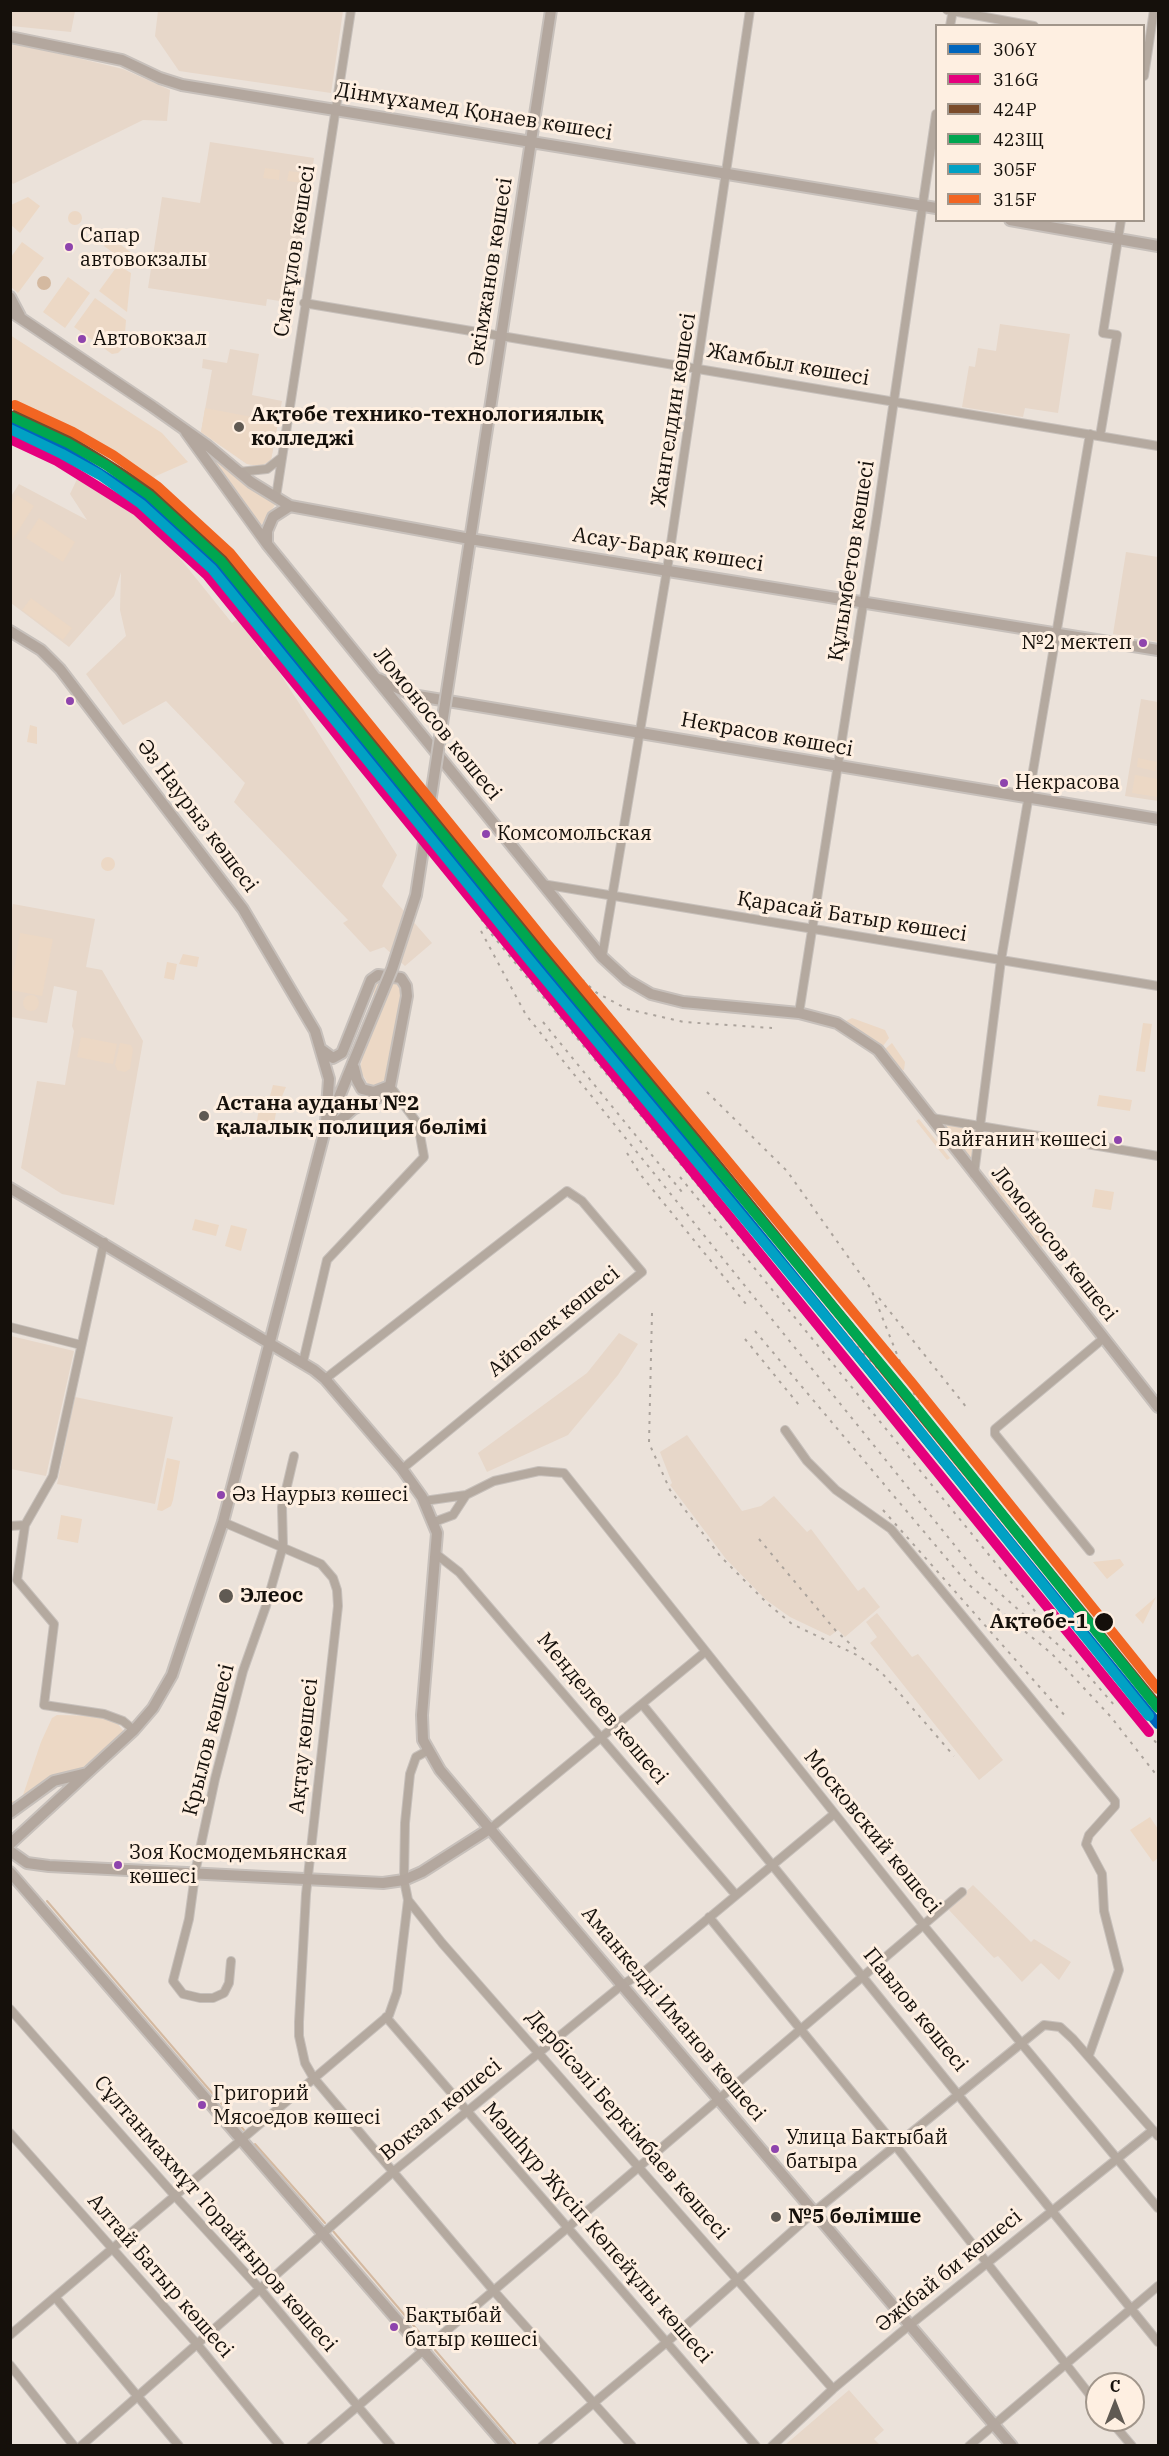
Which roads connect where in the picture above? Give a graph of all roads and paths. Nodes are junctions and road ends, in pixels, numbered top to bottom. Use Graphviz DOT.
graph roads {
  1 [pos="351,10"];
  2 [pos="551,10"];
  3 [pos="750,10"];
  4 [pos="1154,10"];
  5 [pos="951,11"];
  6 [pos="1023,24"];
  7 [pos="10,37"];
  8 [pos="1146,44"];
  9 [pos="1158,46"];
  10 [pos="335,109"];
  11 [pos="935,120"];
  12 [pos="531,141"];
  13 [pos="727,173"];
  14 [pos="922,205"];
  15 [pos="935,208"];
  16 [pos="1021,222"];
  17 [pos="1121,222"];
  18 [pos="1118,240"];
  19 [pos="1158,246"];
  20 [pos="10,297"];
  21 [pos="304,303"];
  22 [pos="14,314"];
  23 [pos="501,335"];
  24 [pos="699,368"];
  25 [pos="894,402"];
  26 [pos="190,434"];
  27 [pos="1090,434"];
  28 [pos="1100,436"];
  29 [pos="1158,446"];
  30 [pos="281,459"];
  31 [pos="239,472"];
  32 [pos="276,497"];
  33 [pos="290,506"];
  34 [pos="470,540"];
  35 [pos="267,544"];
  36 [pos="668,570"];
  37 [pos="864,601"];
  38 [pos="10,631"];
  39 [pos="1058,633"];
  40 [pos="1158,650"];
  41 [pos="374,676"];
  42 [pos="641,734"];
  43 [pos="837,766"];
  44 [pos="1029,799"];
  45 [pos="1158,819"];
  46 [pos="540,883"];
  47 [pos="613,895"];
  48 [pos="812,929"];
  49 [pos="602,957"];
  50 [pos="1001,960"];
  51 [pos="1158,986"];
  52 [pos="799,1013"];
  53 [pos="321,1049"];
  54 [pos="353,1064"];
  55 [pos="390,1086"];
  56 [pos="932,1118"];
  57 [pos="980,1126"];
  58 [pos="324,1134"];
  59 [pos="1158,1156"];
  60 [pos="974,1174"];
  61 [pos="10,1188"];
  62 [pos="104,1242"];
  63 [pos="10,1327"];
  64 [pos="1104,1338"];
  65 [pos="272,1344"];
  66 [pos="81,1345"];
  67 [pos="303,1362"];
  68 [pos="325,1379"];
  69 [pos="1158,1407"];
  70 [pos="785,1430"];
  71 [pos="294,1456"];
  72 [pos="402,1468"];
  73 [pos="466,1495"];
  74 [pos="424,1501"];
  75 [pos="223,1522"];
  76 [pos="434,1522"];
  77 [pos="25,1525"];
  78 [pos="10,1526"];
  79 [pos="283,1546"];
  80 [pos="1090,1551"];
  81 [pos="436,1554"];
  82 [pos="705,1652"];
  83 [pos="642,1704"];
  84 [pos="134,1730"];
  85 [pos="603,1738"];
  86 [pos="429,1750"];
  87 [pos="87,1773"];
  88 [pos="10,1813"];
  89 [pos="834,1814"];
  90 [pos="491,1828"];
  91 [pos="10,1844"];
  92 [pos="10,1851"];
  93 [pos="772,1863"];
  94 [pos="10,1872"];
  95 [pos="195,1874"];
  96 [pos="404,1880"];
  97 [pos="307,1881"];
  98 [pos="962,1892"];
  99 [pos="735,1894"];
  100 [pos="408,1900"];
  101 [pos="709,1917"];
  102 [pos="924,1926"];
  103 [pos="231,1961"];
  104 [pos="865,1976"];
  105 [pos="622,1985"];
  106 [pos="10,2009"];
  107 [pos="386,2017"];
  108 [pos="801,2028"];
  109 [pos="1019,2042"];
  110 [pos="540,2053"];
  111 [pos="1089,2055"];
  112 [pos="313,2077"];
  113 [pos="959,2092"];
  114 [pos="718,2097"];
  115 [pos="468,2111"];
  116 [pos="10,2133"];
  117 [pos="1156,2133"];
  118 [pos="244,2139"];
  119 [pos="895,2145"];
  120 [pos="1117,2160"];
  121 [pos="638,2166"];
  122 [pos="394,2171"];
  123 [pos="176,2197"];
  124 [pos="1158,2208"];
  125 [pos="1053,2210"];
  126 [pos="815,2211"];
  127 [pos="567,2226"];
  128 [pos="323,2232"];
  129 [pos="113,2248"];
  130 [pos="987,2262"];
  131 [pos="738,2279"];
  132 [pos="1158,2286"];
  133 [pos="260,2289"];
  134 [pos="494,2290"];
  135 [pos="55,2297"];
  136 [pos="1132,2310"];
  137 [pos="911,2324"];
  138 [pos="10,2335"];
  139 [pos="667,2342"];
  140 [pos="1158,2342"];
  141 [pos="197,2344"];
  142 [pos="423,2350"];
  143 [pos="10,2365"];
  144 [pos="1065,2367"];
  145 [pos="833,2389"];
  146 [pos="1085,2390"];
  147 [pos="138,2396"];
  148 [pos="595,2401"];
  149 [pos="357,2406"];
  150 [pos="994,2424"];
  151 [pos="1120,2432"];
  152 [pos="74,2445"];
  153 [pos="81,2445"];
  154 [pos="179,2445"];
  155 [pos="280,2445"];
  156 [pos="311,2445"];
  157 [pos="391,2445"];
  158 [pos="506,2445"];
  159 [pos="542,2445"];
  160 [pos="632,2445"];
  161 [pos="756,2445"];
  162 [pos="772,2445"];
  163 [pos="969,2445"];
  164 [pos="1012,2445"];
  165 [pos="1131,2445"];
  1 -- 10 [label="street, Смағұлов көшесі"];
  2 -- 12 [label="main road, Әкімжанов көшесі"];
  3 -- 13 [label="street, Жангелдин көшесі"];
  4 -- 8 [label="street"];
  5 -- 6 [label="street"];
  7 -- 10 [label="main road, Дінмұхамед Қонаев көшесі"];
  8 -- 9 [label="street"];
  10 -- 12 [label="main road, Дінмұхамед Қонаев көшесі"];
  10 -- 21 [label="street, Смағұлов көшесі"];
  11 -- 14 [label="street, Құлымбетов көшесі"];
  12 -- 13 [label="main road, Дінмұхамед Қонаев көшесі"];
  12 -- 23 [label="main road, Әкімжанов көшесі"];
  13 -- 14 [label="main road, Дінмұхамед Қонаев көшесі"];
  13 -- 24 [label="street, Жангелдин көшесі"];
  14 -- 15 [label="main road, Дінмұхамед Қонаев көшесі"];
  14 -- 25 [label="street, Құлымбетов көшесі"];
  16 -- 18 [label="main road"];
  17 -- 18 [label="street"];
  18 -- 19 [label="main road"];
  18 -- 28 [label="street"];
  20 -- 22 [label="main road"];
  21 -- 23 [label="street, Жамбыл көшесі"];
  21 -- 30 [label="street, Смағұлов көшесі"];
  22 -- 26 [label="main road, Асау-Барақ көшесі"];
  23 -- 24 [label="street, Жамбыл көшесі"];
  23 -- 34 [label="main road, Әкімжанов көшесі"];
  24 -- 25 [label="street, Жамбыл көшесі"];
  24 -- 36 [label="street, Жангелдин көшесі"];
  25 -- 27 [label="street, Жамбыл көшесі"];
  25 -- 37 [label="street, Құлымбетов көшесі"];
  26 -- 31 [label="main road, Асау-Барақ көшесі"];
  26 -- 35 [label="main road, Ломоносов көшесі"];
  27 -- 28 [label="street, Жамбыл көшесі"];
  27 -- 39 [label="street"];
  28 -- 29 [label="street, Жамбыл көшесі"];
  30 -- 31 [label="street"];
  30 -- 32 [label="street, Смағұлов көшесі"];
  31 -- 32 [label="main road, Асау-Барақ көшесі"];
  32 -- 33 [label="main road, Асау-Барақ көшесі"];
  33 -- 34 [label="main road, Асау-Барақ көшесі"];
  33 -- 35 [label="main road"];
  34 -- 36 [label="main road, Асау-Барақ көшесі"];
  34 -- 54 [label="main road, Әкімжанов көшесі, bridge"];
  35 -- 41 [label="main road, Ломоносов көшесі"];
  36 -- 37 [label="main road, Асау-Барақ көшесі"];
  36 -- 42 [label="street, Жангелдин көшесі"];
  37 -- 39 [label="main road, Асау-Барақ көшесі"];
  37 -- 43 [label="street, Құлымбетов көшесі"];
  38 -- 53 [label="main road, Әз Наурыз көшесі"];
  39 -- 40 [label="main road, Асау-Барақ көшесі"];
  39 -- 44 [label="street"];
  41 -- 42 [label="main road, Некрасов көшесі"];
  41 -- 46 [label="main road, Ломоносов көшесі"];
  42 -- 43 [label="main road, Некрасов көшесі"];
  42 -- 47 [label="street, Жангелдин көшесі"];
  43 -- 44 [label="main road, Некрасов көшесі"];
  43 -- 48 [label="street, Құлымбетов көшесі"];
  44 -- 45 [label="main road, Некрасов көшесі"];
  44 -- 50 [label="street"];
  46 -- 47 [label="street, Қарасай Батыр көшесі"];
  46 -- 49 [label="main road, Ломоносов көшесі"];
  47 -- 48 [label="street, Қарасай Батыр көшесі"];
  47 -- 49 [label="street, Жангелдин көшесі"];
  48 -- 50 [label="street, Қарасай Батыр көшесі"];
  48 -- 52 [label="street, Құлымбетов көшесі"];
  49 -- 52 [label="main road, Ломоносов көшесі"];
  50 -- 51 [label="street, Қарасай Батыр көшесі"];
  50 -- 57 [label="street"];
  52 -- 56 [label="main road, Ломоносов көшесі"];
  53 -- 55 [label="main road"];
  53 -- 58 [label="main road, Әз Наурыз көшесі"];
  54 -- 55 [label="main road"];
  54 -- 58 [label="main road, Әкімжанов көшесі"];
  55 -- 58 [label="main road"];
  55 -- 67 [label="street"];
  56 -- 57 [label="street"];
  56 -- 60 [label="main road, Ломоносов көшесі"];
  57 -- 59 [label="street"];
  57 -- 60 [label="street"];
  58 -- 65 [label="main road"];
  60 -- 64 [label="main road, Ломоносов көшесі"];
  61 -- 62 [label="main road"];
  62 -- 65 [label="main road"];
  62 -- 66 [label="street"];
  63 -- 66 [label="street"];
  64 -- 69 [label="main road, Ломоносов көшесі"];
  64 -- 80 [label="street"];
  65 -- 67 [label="main road"];
  65 -- 75 [label="main road"];
  66 -- 77 [label="street"];
  67 -- 68 [label="main road"];
  68 -- 72 [label="main road"];
  68 -- 72 [label="street, Айгөлек көшесі"];
  70 -- 111 [label="street"];
  71 -- 79 [label="street, Крылов көшесі"];
  72 -- 74 [label="main road"];
  73 -- 74 [label="street"];
  73 -- 76 [label="street"];
  73 -- 82 [label="street, Московский көшесі"];
  74 -- 76 [label="main road"];
  75 -- 79 [label="street, Ақтау көшесі"];
  75 -- 84 [label="main road"];
  76 -- 81 [label="main road, Аманкелді Иманов көшесі"];
  77 -- 78 [label="street"];
  77 -- 84 [label="street"];
  79 -- 95 [label="street, Крылов көшесі"];
  79 -- 97 [label="street, Ақтау көшесі"];
  81 -- 85 [label="street, Менделеев көшесі"];
  81 -- 86 [label="main road, Аманкелді Иманов көшесі"];
  82 -- 83 [label="street"];
  82 -- 89 [label="street, Московский көшесі"];
  83 -- 85 [label="street"];
  83 -- 93 [label="street, Павлов көшесі"];
  84 -- 87 [label="main road"];
  85 -- 90 [label="street"];
  85 -- 99 [label="street, Менделеев көшесі"];
  86 -- 90 [label="main road, Аманкелді Иманов көшесі"];
  86 -- 96 [label="street, Дербісәлі Беркімбаев көшесі"];
  87 -- 88 [label="main road"];
  87 -- 91 [label="main road"];
  89 -- 93 [label="street, Вокзал көшесі"];
  89 -- 102 [label="street, Московский көшесі"];
  90 -- 96 [label="main road"];
  90 -- 105 [label="main road, Аманкелді Иманов көшесі"];
  92 -- 95 [label="main road"];
  93 -- 99 [label="street, Вокзал көшесі"];
  93 -- 104 [label="street, Павлов көшесі"];
  94 -- 118 [label="main road"];
  95 -- 97 [label="main road"];
  95 -- 103 [label="street, Крылов көшесі"];
  96 -- 97 [label="main road"];
  96 -- 100 [label="street, Дербісәлі Беркімбаев көшесі"];
  97 -- 112 [label="street, Ақтау көшесі"];
  98 -- 102 [label="street"];
  99 -- 101 [label="street, Вокзал көшесі"];
  100 -- 107 [label="street"];
  100 -- 110 [label="street, Дербісәлі Беркімбаев көшесі"];
  101 -- 105 [label="street, Вокзал көшесі"];
  101 -- 108 [label="street"];
  102 -- 104 [label="street"];
  102 -- 109 [label="street, Московский көшесі"];
  104 -- 108 [label="street"];
  104 -- 113 [label="street, Павлов көшесі"];
  105 -- 110 [label="street, Вокзал көшесі"];
  105 -- 114 [label="main road, Аманкелді Иманов көшесі"];
  106 -- 123 [label="street, Сұлтанмахмұт Торайғыров көшесі"];
  107 -- 112 [label="street"];
  107 -- 115 [label="street, Мәшһүр Жүсіп Көпейұлы көшесі"];
  108 -- 114 [label="street"];
  108 -- 119 [label="street"];
  109 -- 111 [label="street"];
  109 -- 113 [label="street"];
  109 -- 120 [label="street, Московский көшесі"];
  110 -- 115 [label="street, Вокзал көшесі"];
  110 -- 121 [label="street, Дербісәлі Беркімбаев көшесі"];
  111 -- 117 [label="street"];
  112 -- 118 [label="street"];
  112 -- 122 [label="street, Ақтау көшесі"];
  113 -- 119 [label="street"];
  113 -- 125 [label="street, Павлов көшесі"];
  114 -- 121 [label="street"];
  114 -- 126 [label="main road, Аманкелді Иманов көшесі"];
  115 -- 122 [label="street, Вокзал көшесі"];
  115 -- 127 [label="street, Мәшһүр Жүсіп Көпейұлы көшесі"];
  116 -- 129 [label="street, Алтай Батыр көшесі"];
  117 -- 120 [label="street, Әжібай би көшесі"];
  118 -- 123 [label="street"];
  118 -- 128 [label="main road"];
  119 -- 126 [label="street"];
  119 -- 130 [label="street"];
  120 -- 124 [label="street, Московский көшесі"];
  120 -- 125 [label="street, Әжібай би көшесі"];
  121 -- 127 [label="street"];
  121 -- 131 [label="street, Дербісәлі Беркімбаев көшесі"];
  122 -- 128 [label="street, Вокзал көшесі"];
  122 -- 134 [label="street, Ақтау көшесі"];
  123 -- 129 [label="street"];
  123 -- 133 [label="street, Сұлтанмахмұт Торайғыров көшесі"];
  125 -- 130 [label="street, Әжібай би көшесі"];
  125 -- 136 [label="street, Павлов көшесі"];
  126 -- 131 [label="street"];
  126 -- 137 [label="main road, Аманкелді Иманов көшесі"];
  127 -- 134 [label="street"];
  127 -- 139 [label="street, Мәшһүр Жүсіп Көпейұлы көшесі"];
  128 -- 133 [label="street, Вокзал көшесі"];
  128 -- 142 [label="main road"];
  129 -- 135 [label="street"];
  129 -- 141 [label="street, Алтай Батыр көшесі"];
  130 -- 137 [label="street, Әжібай би көшесі"];
  130 -- 144 [label="street"];
  131 -- 139 [label="street"];
  131 -- 145 [label="street, Дербісәлі Беркімбаев көшесі"];
  132 -- 136 [label="street"];
  133 -- 141 [label="street, Вокзал көшесі"];
  133 -- 149 [label="street, Сұлтанмахмұт Торайғыров көшесі"];
  134 -- 142 [label="street"];
  134 -- 148 [label="street, Ақтау көшесі"];
  135 -- 138 [label="street"];
  135 -- 147 [label="street"];
  136 -- 140 [label="street, Павлов көшесі"];
  136 -- 144 [label="street"];
  137 -- 145 [label="street, Әжібай би көшесі"];
  137 -- 150 [label="main road, Аманкелді Иманов көшесі"];
  139 -- 148 [label="street"];
  139 -- 161 [label="street, Мәшһүр Жүсіп Көпейұлы көшесі"];
  141 -- 147 [label="street, Вокзал көшесі"];
  141 -- 155 [label="street, Алтай Батыр көшесі"];
  142 -- 149 [label="street"];
  142 -- 158 [label="main road"];
  143 -- 152 [label="street"];
  144 -- 146 [label="street"];
  144 -- 150 [label="street"];
  145 -- 162 [label="street, Әжібай би көшесі"];
  147 -- 153 [label="street, Вокзал көшесі"];
  147 -- 154 [label="street"];
  148 -- 159 [label="street"];
  148 -- 160 [label="street, Ақтау көшесі"];
  149 -- 156 [label="street"];
  149 -- 157 [label="street, Сұлтанмахмұт Торайғыров көшесі"];
  150 -- 163 [label="street"];
  150 -- 164 [label="main road, Аманкелді Иманов көшесі"];
  151 -- 165 [label="street"];
}
